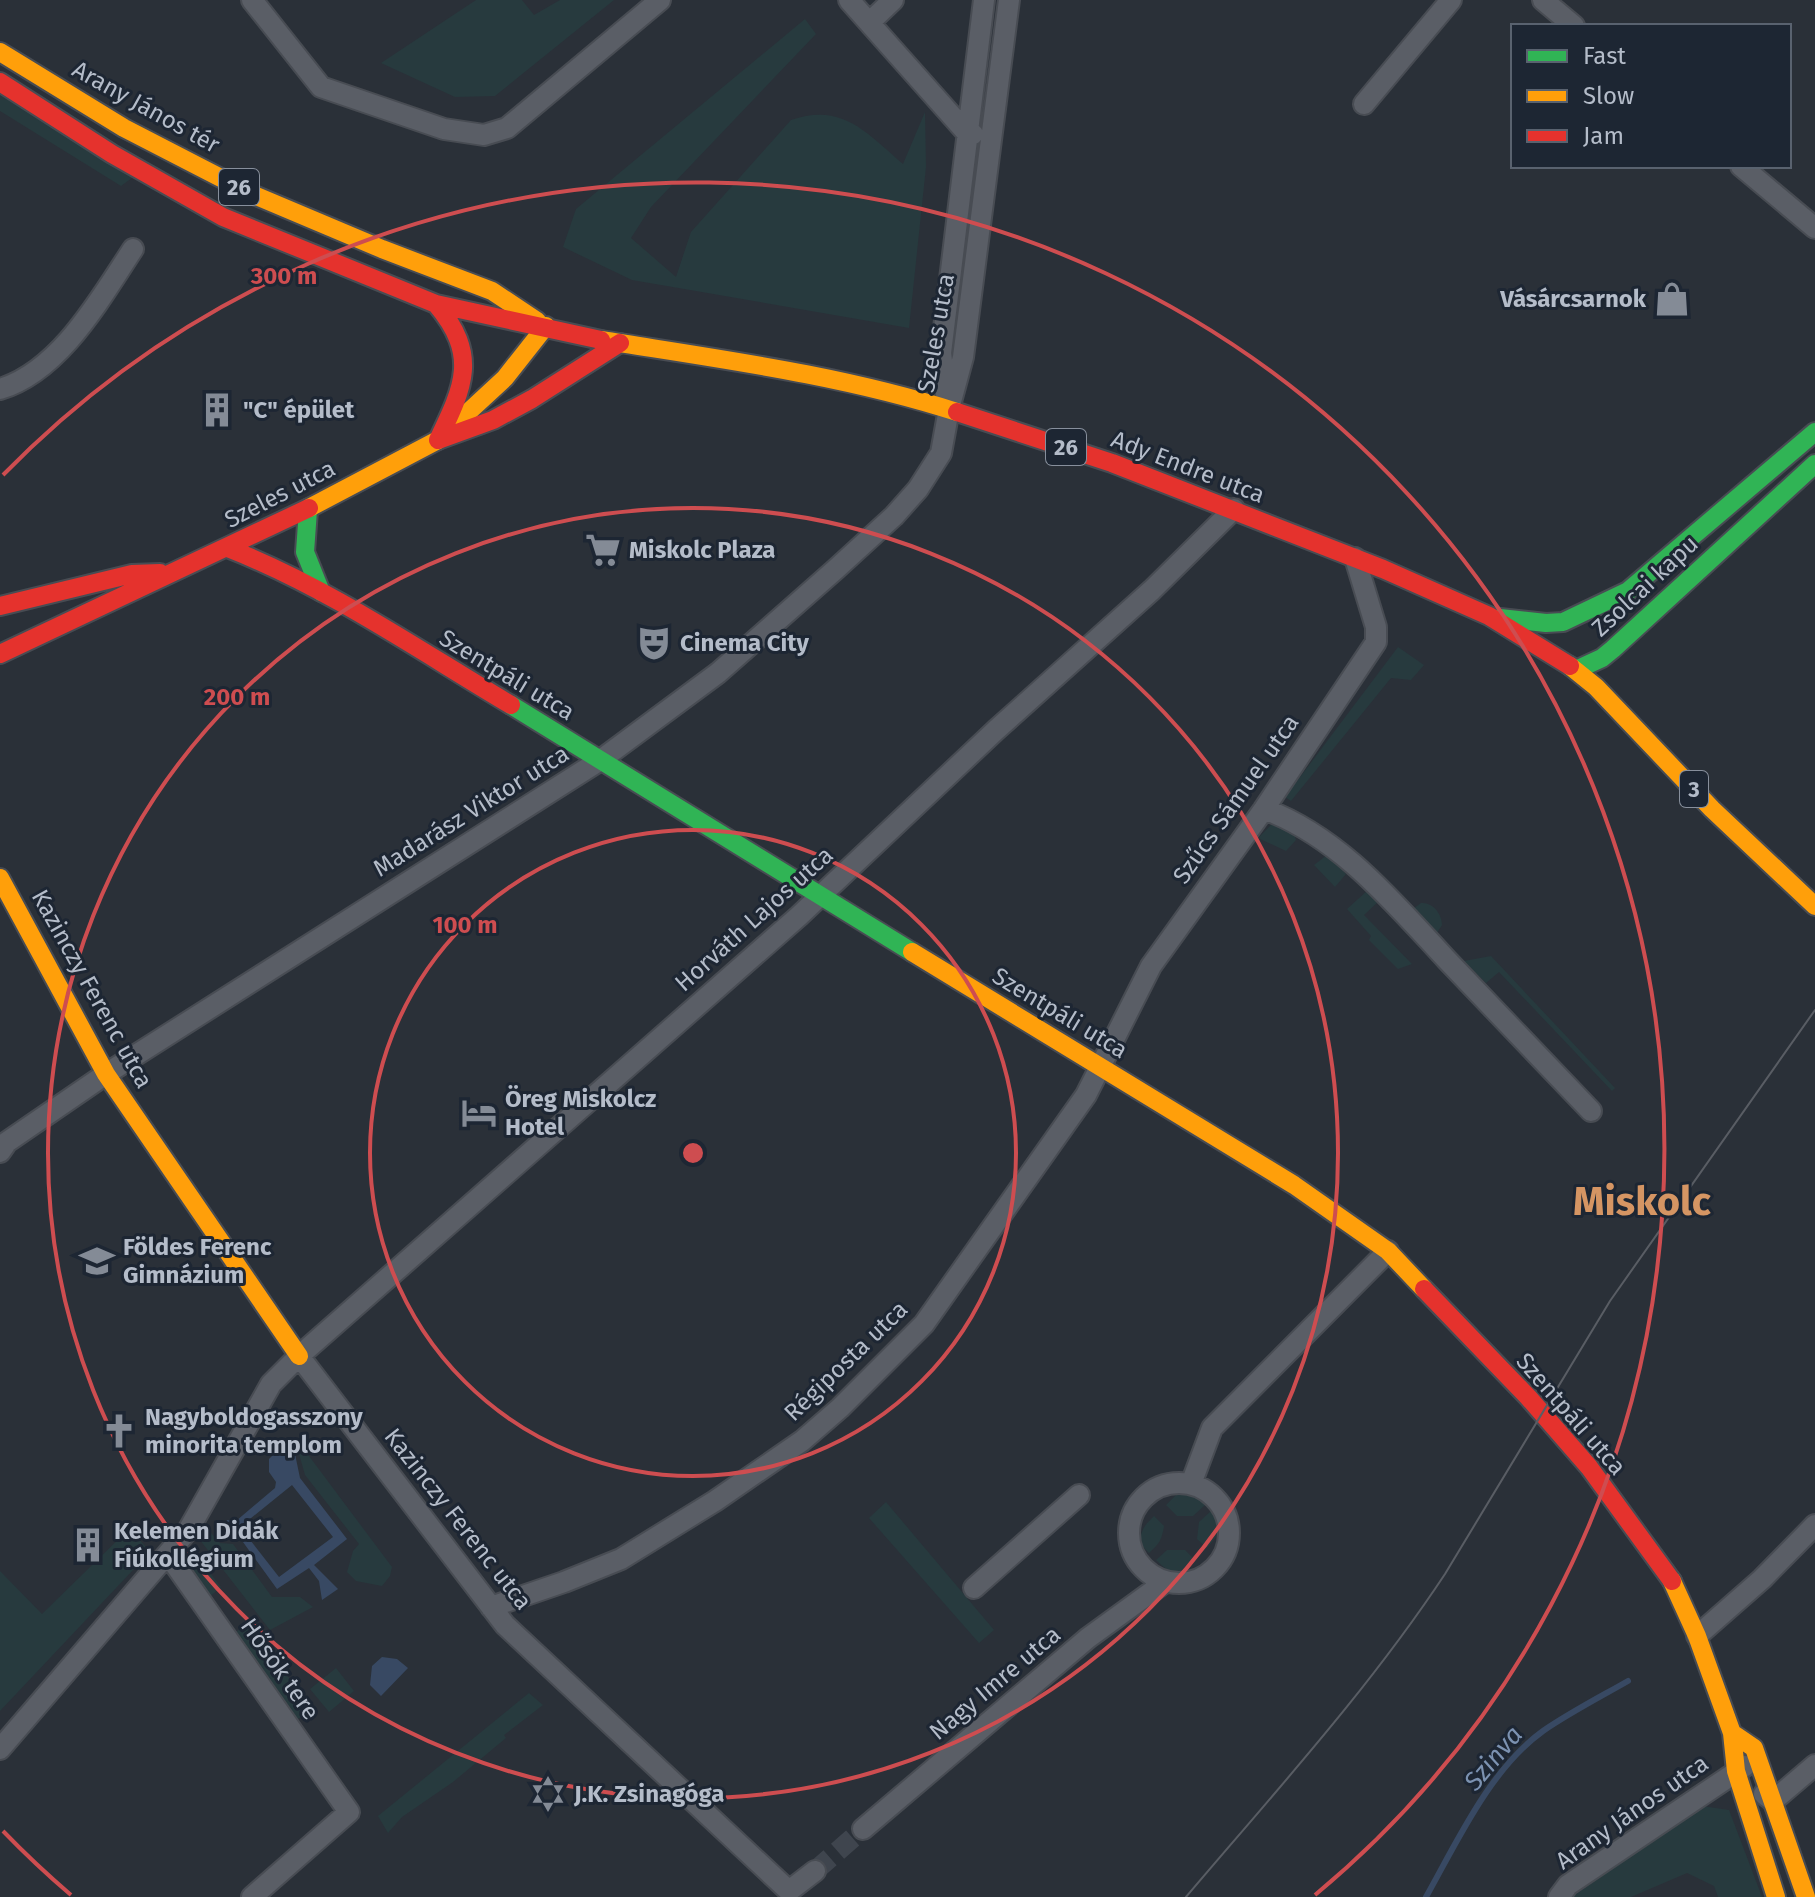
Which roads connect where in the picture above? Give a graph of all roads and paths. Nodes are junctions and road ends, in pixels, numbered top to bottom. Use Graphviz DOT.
graph roads {
  1 [pos="252,0"];
  2 [pos="660,0"];
  3 [pos="849,0"];
  4 [pos="893,0"];
  5 [pos="984,0"];
  6 [pos="1009,0"];
  7 [pos="1451,0"];
  8 [pos="1543,0"];
  9 [pos="870,22"];
  10 [pos="1572,24"];
  11 [pos="0,52"];
  12 [pos="0,82"];
  13 [pos="1364,104"];
  14 [pos="967,133"];
  15 [pos="992,137"];
  16 [pos="1743,168"];
  17 [pos="1815,228"];
  18 [pos="133,249"];
  19 [pos="436,304"];
  20 [pos="546,326"];
  21 [pos="620,343"];
  22 [pos="0,389"];
  23 [pos="949,409"];
  24 [pos="1815,432"];
  25 [pos="438,440"];
  26 [pos="1815,464"];
  27 [pos="1234,509"];
  28 [pos="308,510"];
  29 [pos="230,549"];
  30 [pos="1355,558"];
  31 [pos="177,573"];
  32 [pos="1628,591"];
  33 [pos="321,592"];
  34 [pos="0,606"];
  35 [pos="1489,616"];
  36 [pos="1546,623"];
  37 [pos="0,654"];
  38 [pos="1576,670"];
  39 [pos="602,759"];
  40 [pos="1264,809"];
  41 [pos="0,878"];
  42 [pos="820,896"];
  43 [pos="1815,906"];
  44 [pos="1102,1066"];
  45 [pos="106,1074"];
  46 [pos="1591,1111"];
  47 [pos="0,1152"];
  48 [pos="1388,1251"];
  49 [pos="299,1356"];
  50 [pos="1191,1484"];
  51 [pos="1079,1495"];
  52 [pos="1815,1525"];
  53 [pos="169,1556"];
  54 [pos="1165,1582"];
  55 [pos="974,1588"];
  56 [pos="491,1607"];
  57 [pos="1697,1636"];
  58 [pos="1732,1733"];
  59 [pos="0,1749"];
  60 [pos="1758,1757"];
  61 [pos="1815,1765"];
  62 [pos="1736,1771"];
  63 [pos="1773,1801"];
  64 [pos="863,1829"];
  65 [pos="815,1871"];
  66 [pos="252,1897"];
  67 [pos="1559,1897"];
  68 [pos="1776,1897"];
  69 [pos="1806,1897"];
  1 -- 2 [label="street"];
  3 -- 9 [label="street"];
  4 -- 9 [label="street"];
  5 -- 14 [label="street, Szeles utca"];
  6 -- 15 [label="street, Szeles utca"];
  7 -- 13 [label="street"];
  8 -- 10 [label="street"];
  9 -- 14 [label="street"];
  11 -- 20 [label="main road, Arany János tér / 26"];
  12 -- 19 [label="main road, 26"];
  14 -- 15 [label="street"];
  14 -- 23 [label="street, Szeles utca"];
  15 -- 23 [label="street, Szeles utca"];
  16 -- 17 [label="street"];
  18 -- 22 [label="street"];
  19 -- 20 [label="main road, 26"];
  19 -- 25 [label="main road"];
  20 -- 21 [label="main road, 26"];
  20 -- 25 [label="main road, Szeles utca"];
  21 -- 23 [label="main road, Ady Endre utca / 26"];
  21 -- 25 [label="main road"];
  23 -- 27 [label="main road, Ady Endre utca / 26"];
  23 -- 39 [label="street, Madarász Viktor utca"];
  24 -- 32 [label="main road, Zsolcai kapu"];
  25 -- 28 [label="main road, Szeles utca"];
  26 -- 38 [label="main road, Zsolcai kapu"];
  27 -- 30 [label="main road, Ady Endre utca / 26"];
  27 -- 42 [label="street, Horváth Lajos utca"];
  28 -- 29 [label="main road, Szeles utca"];
  28 -- 33 [label="main road"];
  29 -- 31 [label="main road, Szeles utca"];
  29 -- 33 [label="main road, Szentpáli utca"];
  30 -- 35 [label="main road, Ady Endre utca / 26"];
  30 -- 40 [label="street, Szűcs Sámuel utca"];
  31 -- 34 [label="main road"];
  31 -- 37 [label="main road, Szeles utca"];
  32 -- 36 [label="main road"];
  32 -- 38 [label="main road, Zsolcai kapu"];
  33 -- 39 [label="main road, Szentpáli utca"];
  35 -- 36 [label="main road"];
  35 -- 38 [label="main road, Ady Endre utca / 26"];
  36 -- 38 [label="main road, Ady Endre utca"];
  38 -- 43 [label="main road, Ady Endre utca / 3"];
  39 -- 42 [label="main road, Szentpáli utca"];
  39 -- 45 [label="street, Madarász Viktor utca"];
  40 -- 44 [label="street, Szűcs Sámuel utca"];
  40 -- 46 [label="street"];
  41 -- 45 [label="main road, Kazinczy Ferenc utca"];
  42 -- 44 [label="main road, Szentpáli utca"];
  42 -- 49 [label="street, Horváth Lajos utca"];
  44 -- 48 [label="main road, Szentpáli utca"];
  44 -- 56 [label="street, Régiposta utca"];
  45 -- 47 [label="street, Madarász Viktor utca"];
  45 -- 49 [label="main road, Kazinczy Ferenc utca"];
  48 -- 50 [label="street"];
  48 -- 57 [label="main road, Szentpáli utca"];
  49 -- 53 [label="street, Horváth Lajos utca"];
  49 -- 56 [label="street, Kazinczy Ferenc utca"];
  50 -- 54 [label="street"];
  50 -- 54 [label="street"];
  51 -- 55 [label="street"];
  52 -- 57 [label="street"];
  53 -- 59 [label="street, Horváth Lajos utca"];
  53 -- 66 [label="street, Hősök tere"];
  54 -- 64 [label="street, Nagy Imre utca"];
  56 -- 65 [label="street, Kazinczy Ferenc utca"];
  57 -- 58 [label="main road, Szentpáli utca"];
  58 -- 60 [label="main road"];
  58 -- 62 [label="main road"];
  60 -- 62 [label="street, Arany János utca"];
  60 -- 63 [label="main road"];
  61 -- 63 [label="street"];
  62 -- 63 [label="street"];
  62 -- 67 [label="street, Arany János utca"];
  62 -- 68 [label="main road"];
  63 -- 69 [label="main road"];
}
